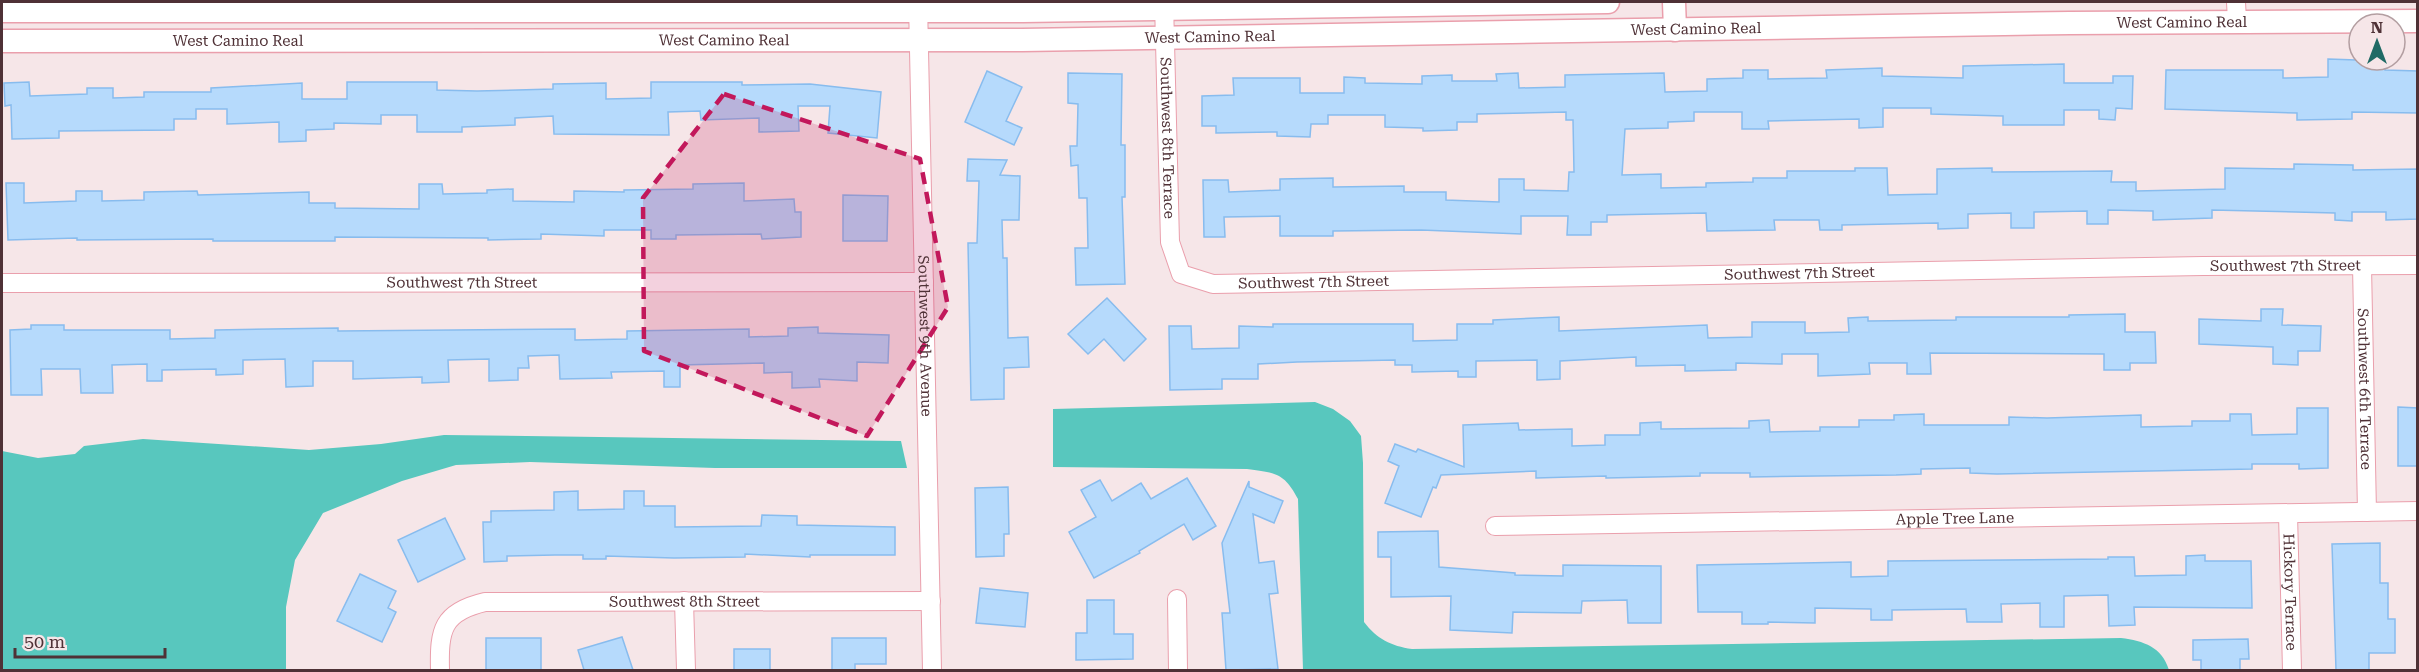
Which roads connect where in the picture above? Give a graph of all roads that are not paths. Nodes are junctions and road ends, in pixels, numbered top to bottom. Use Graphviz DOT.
graph roads {
  1 [pos="1608,2"];
  2 [pos="1674,2"];
  3 [pos="1165,5"];
  4 [pos="918,6"];
  5 [pos="371,10"];
  6 [pos="2,11"];
  7 [pos="2237,11"];
  8 [pos="2418,21"];
  9 [pos="1675,30"];
  10 [pos="1165,38"];
  11 [pos="919,39"];
  12 [pos="370,40"];
  13 [pos="2,41"];
  14 [pos="2418,265"];
  15 [pos="2362,266"];
  16 [pos="1181,274"];
  17 [pos="924,282"];
  18 [pos="2,283"];
  19 [pos="2418,511"];
  20 [pos="2367,512"];
  21 [pos="2288,514"];
  22 [pos="1495,526"];
  23 [pos="1177,599"];
  24 [pos="684,601"];
  25 [pos="931,601"];
  26 [pos="440,670"];
  27 [pos="686,670"];
  28 [pos="932,670"];
  29 [pos="1178,670"];
  30 [pos="2292,670"];
  1 -- 3 [label="street, West Camino Real"];
  2 -- 9 [label="street"];
  3 -- 4 [label="street, West Camino Real"];
  3 -- 10 [label="street, Southwest 8th Terrace"];
  4 -- 5 [label="street, West Camino Real"];
  4 -- 11 [label="street, Southwest 9th Avenue"];
  5 -- 6 [label="street, West Camino Real"];
  5 -- 12 [label="street"];
  7 -- 8 [label="street, West Camino Real"];
  7 -- 9 [label="street, West Camino Real"];
  9 -- 10 [label="street, West Camino Real"];
  10 -- 11 [label="street, West Camino Real"];
  10 -- 16 [label="street, Southwest 8th Terrace"];
  11 -- 12 [label="street, West Camino Real"];
  11 -- 17 [label="street, Southwest 9th Avenue"];
  12 -- 13 [label="street, West Camino Real"];
  14 -- 15 [label="street, Southwest 7th Street"];
  15 -- 16 [label="street, Southwest 7th Street"];
  15 -- 20 [label="street, Southwest 6th Terrace"];
  17 -- 18 [label="street, Southwest 7th Street"];
  17 -- 25 [label="street, Southwest 9th Avenue"];
  19 -- 20 [label="street, Apple Tree Lane"];
  20 -- 21 [label="street, Apple Tree Lane"];
  21 -- 22 [label="street, Apple Tree Lane"];
  21 -- 30 [label="street, Hickory Terrace"];
  23 -- 29 [label="street"];
  24 -- 25 [label="street, Southwest 8th Street"];
  24 -- 26 [label="street, Southwest 8th Street"];
  24 -- 27 [label="street"];
  25 -- 28 [label="street, Southwest 9th Avenue"];
}
